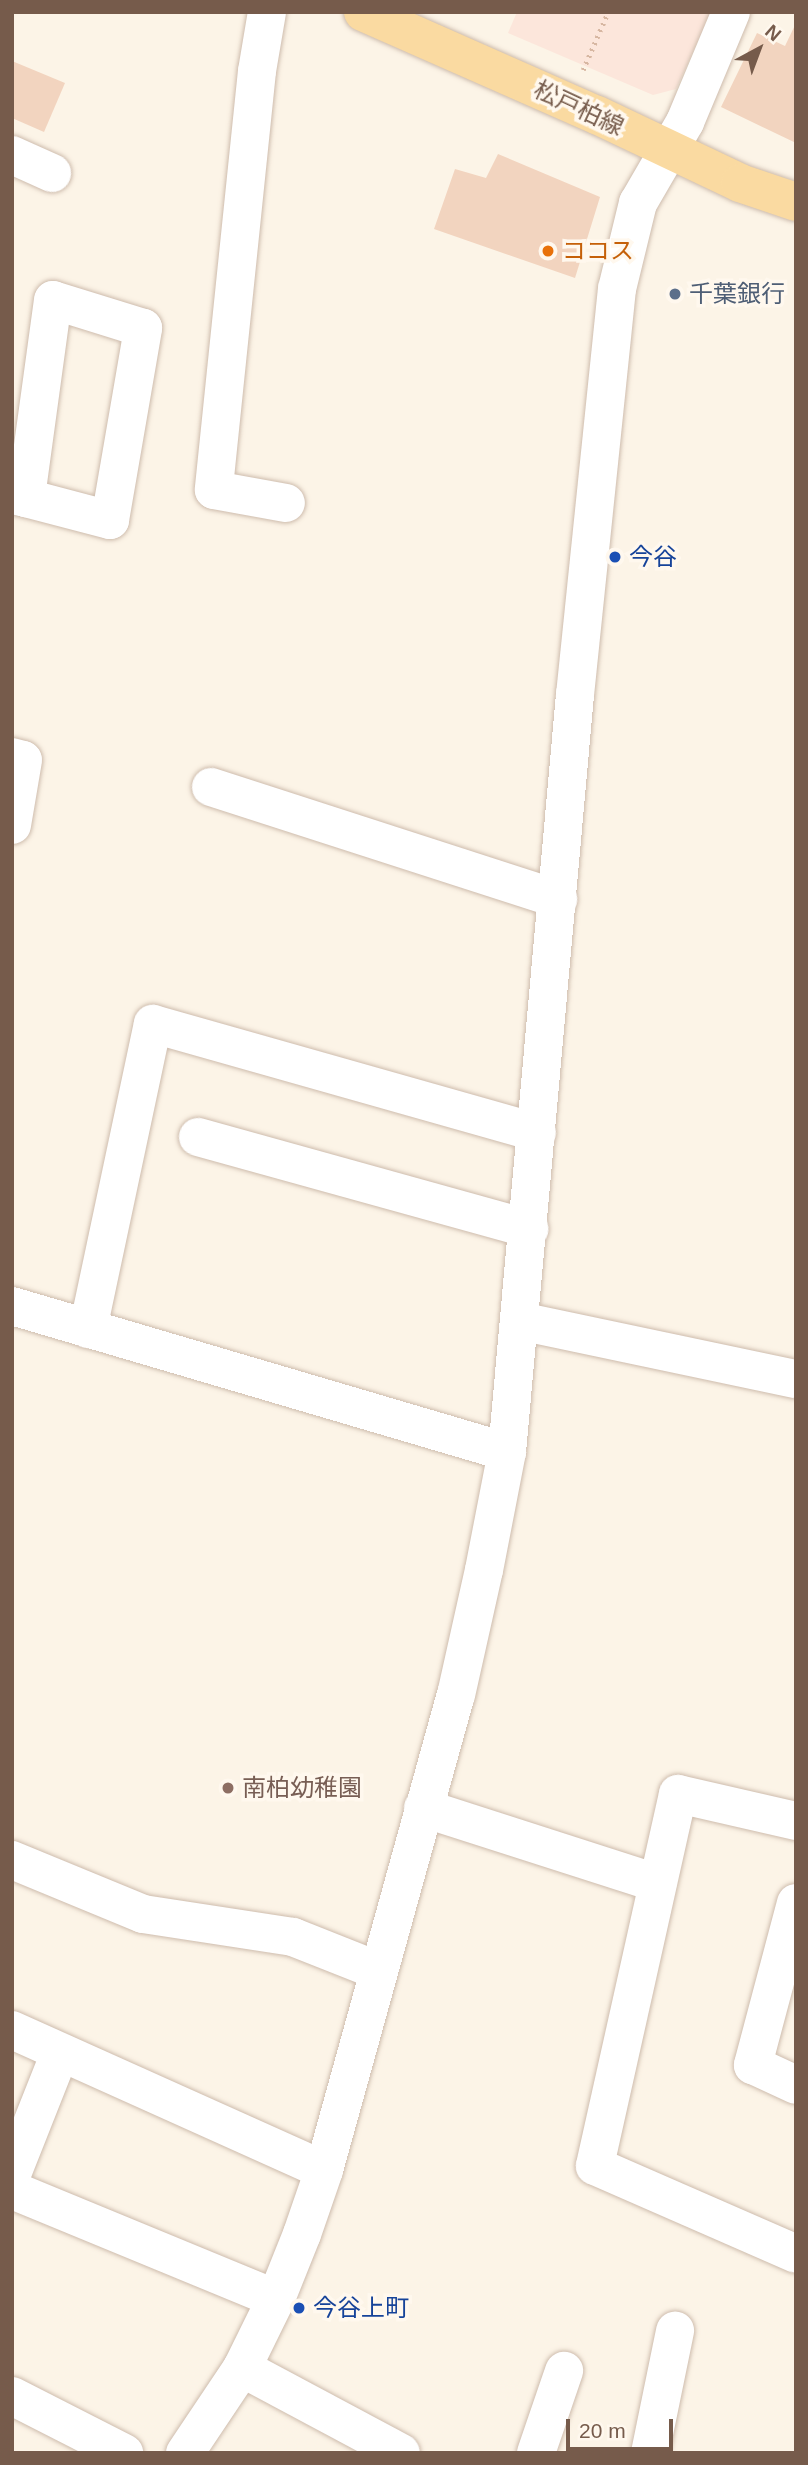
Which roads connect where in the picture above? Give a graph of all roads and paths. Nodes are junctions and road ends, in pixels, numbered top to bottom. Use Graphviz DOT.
graph roads {
  1 [pos="267,12"];
  2 [pos="363,12"];
  3 [pos="608,12"];
  4 [pos="731,12"];
  5 [pos="596,39"];
  6 [pos="669,150"];
  7 [pos="12,155"];
  8 [pos="52,173"];
  9 [pos="796,202"];
  10 [pos="19,497"];
  11 [pos="286,503"];
  12 [pos="12,757"];
  13 [pos="211,787"];
  14 [pos="12,825"];
  15 [pos="558,899"];
  16 [pos="537,1133"];
  17 [pos="198,1137"];
  18 [pos="529,1229"];
  19 [pos="12,1306"];
  20 [pos="520,1321"];
  21 [pos="88,1329"];
  22 [pos="796,1379"];
  23 [pos="507,1452"];
  24 [pos="424,1808"];
  25 [pos="796,1821"];
  26 [pos="12,1860"];
  27 [pos="657,1883"];
  28 [pos="794,1917"];
  29 [pos="379,1971"];
  30 [pos="12,2030"];
  31 [pos="60,2053"];
  32 [pos="796,2085"];
  33 [pos="324,2170"];
  34 [pos="12,2174"];
  35 [pos="12,2190"];
  36 [pos="796,2254"];
  37 [pos="276,2299"];
  38 [pos="675,2331"];
  39 [pos="242,2368"];
  40 [pos="564,2371"];
  41 [pos="12,2396"];
  42 [pos="192,2447"];
  43 [pos="124,2453"];
  44 [pos="401,2453"];
  45 [pos="536,2453"];
  46 [pos="650,2453"];
  1 -- 11 [label="street"];
  2 -- 6 [label="main road, 松戸柏線"];
  3 -- 5 [label="path"];
  4 -- 6 [label="street"];
  6 -- 9 [label="main road, 松戸柏線"];
  6 -- 15 [label="street"];
  7 -- 8 [label="street"];
  10 -- 10 [label="street"];
  12 -- 14 [label="street"];
  13 -- 15 [label="street"];
  15 -- 16 [label="street"];
  16 -- 18 [label="street"];
  16 -- 21 [label="street"];
  17 -- 18 [label="street"];
  18 -- 20 [label="street"];
  19 -- 21 [label="street"];
  20 -- 22 [label="street"];
  20 -- 23 [label="street"];
  21 -- 23 [label="street"];
  23 -- 24 [label="street"];
  24 -- 27 [label="street"];
  24 -- 29 [label="street"];
  25 -- 27 [label="street"];
  26 -- 29 [label="street"];
  27 -- 36 [label="street"];
  28 -- 32 [label="street"];
  29 -- 33 [label="street"];
  30 -- 31 [label="street"];
  31 -- 33 [label="street"];
  31 -- 34 [label="street"];
  33 -- 37 [label="street"];
  35 -- 37 [label="street"];
  37 -- 39 [label="street"];
  38 -- 46 [label="street"];
  39 -- 42 [label="street"];
  39 -- 44 [label="street"];
  40 -- 45 [label="street"];
  41 -- 43 [label="street"];
}
